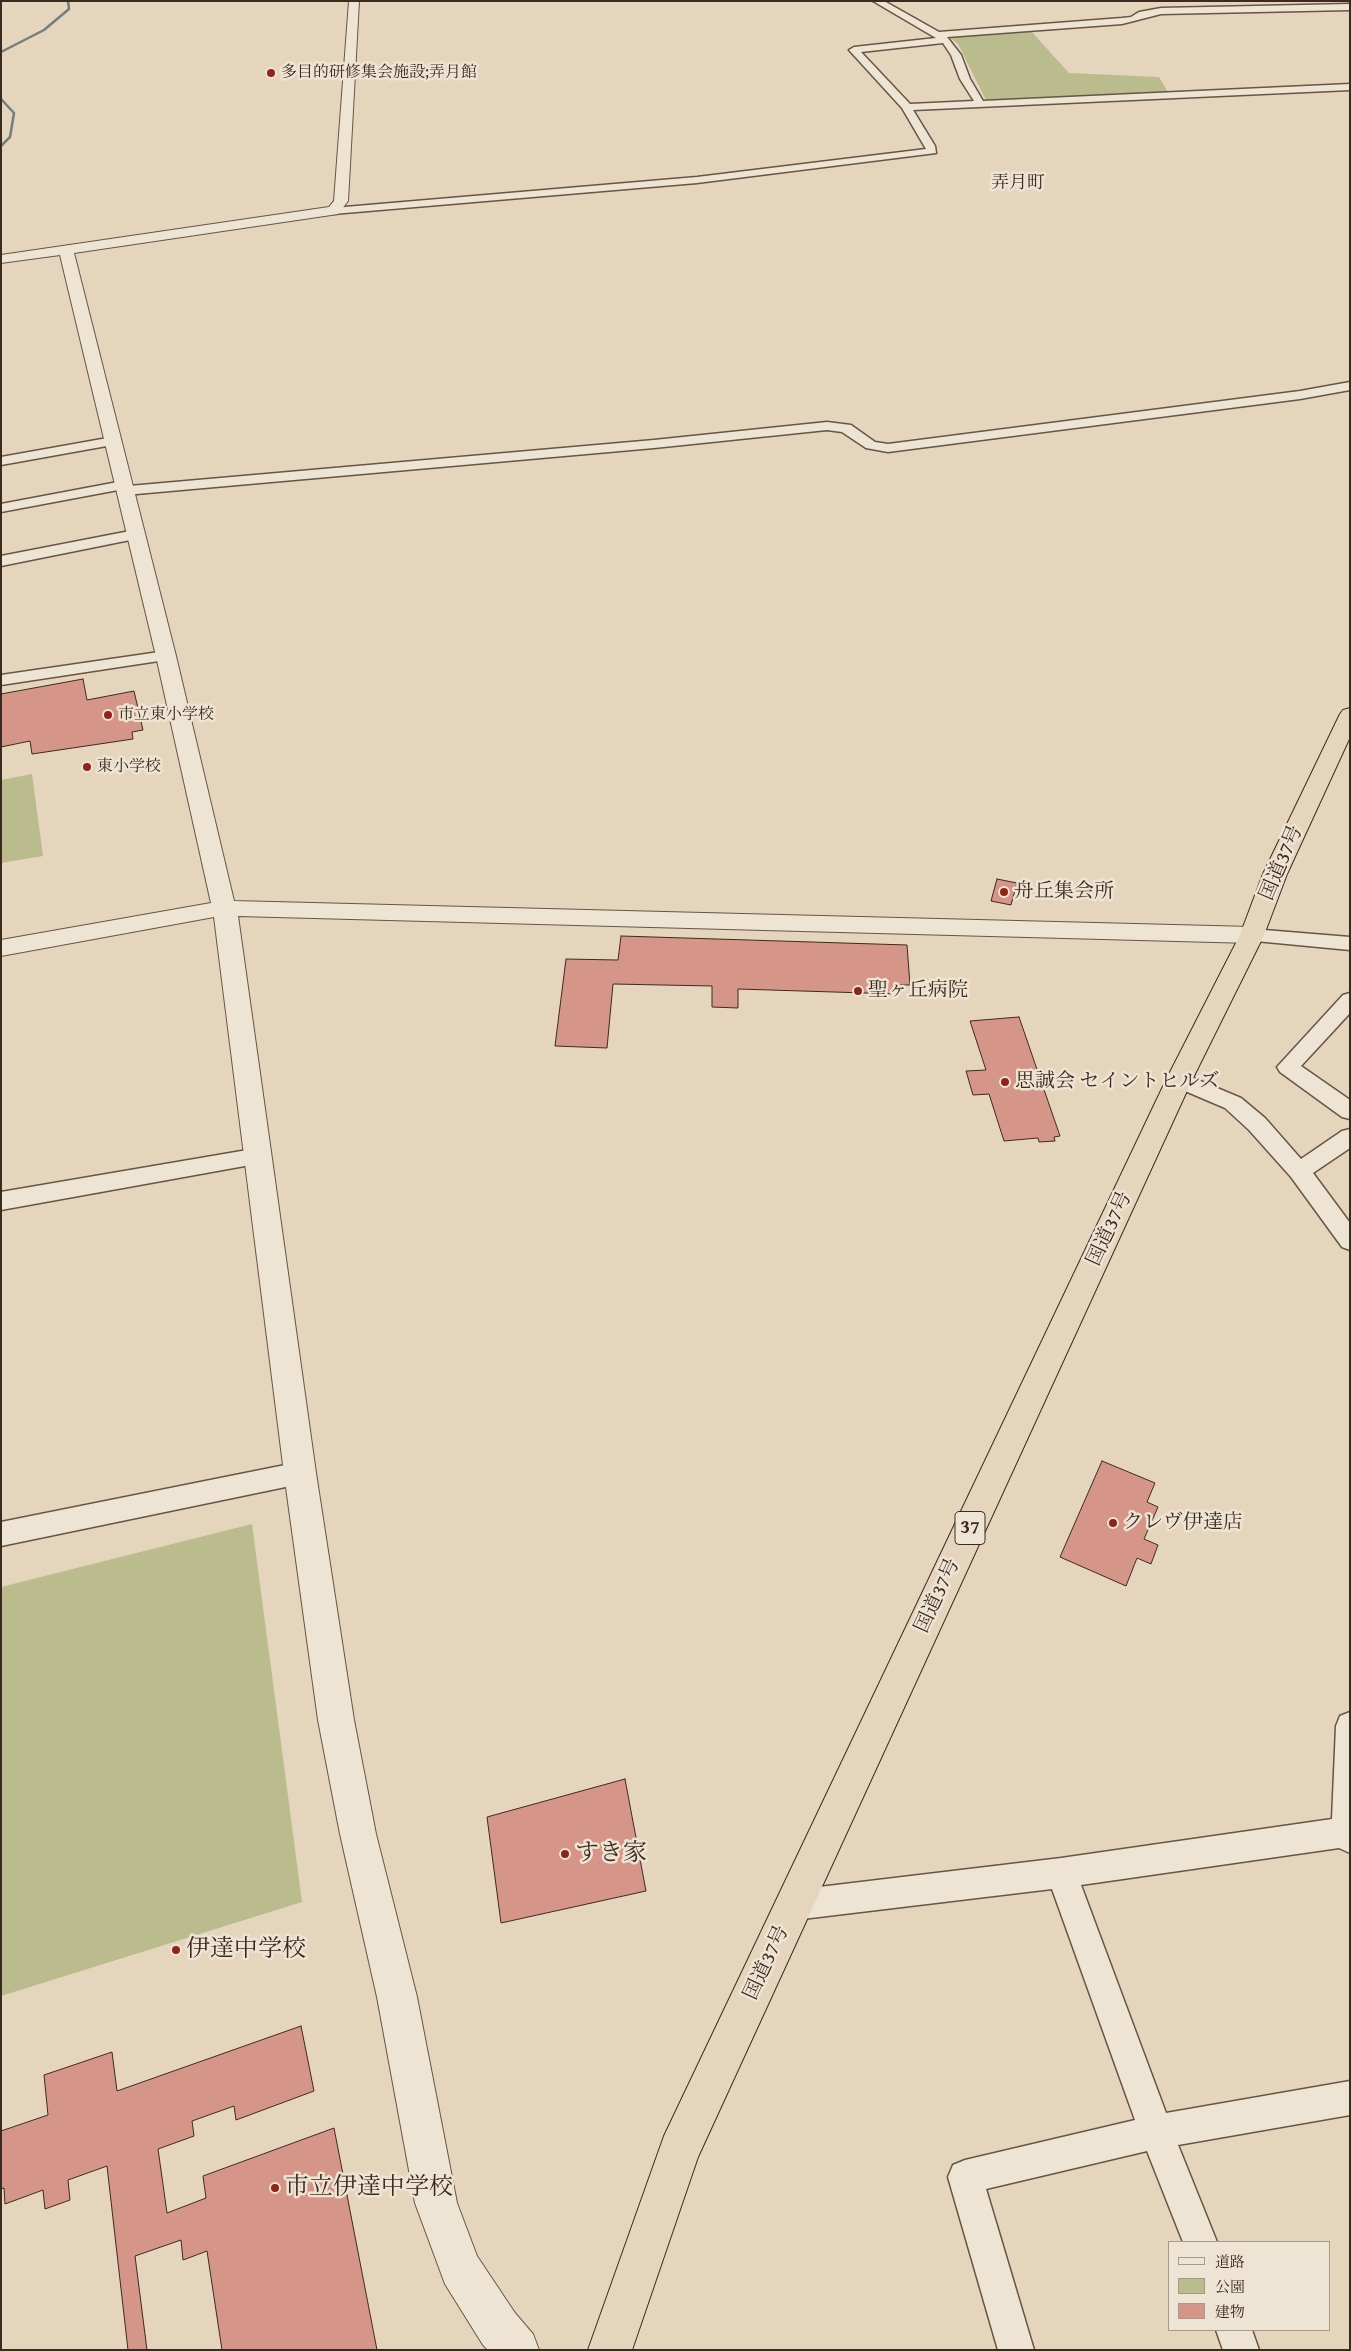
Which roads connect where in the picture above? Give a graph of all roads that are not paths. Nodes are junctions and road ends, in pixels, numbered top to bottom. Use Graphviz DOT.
graph roads {
  1 [pos="354,1"];
  2 [pos="877,1"];
  3 [pos="1350,7"];
  4 [pos="936,34"];
  5 [pos="946,40"];
  6 [pos="1350,87"];
  7 [pos="980,103"];
  8 [pos="907,106"];
  9 [pos="333,211"];
  10 [pos="66,250"];
  11 [pos="1,259"];
  12 [pos="1350,386"];
  13 [pos="112,441"];
  14 [pos="1,462"];
  15 [pos="124,488"];
  16 [pos="1,508"];
  17 [pos="135,535"];
  18 [pos="1,561"];
  19 [pos="166,656"];
  20 [pos="1,680"];
  21 [pos="1350,714"];
  22 [pos="225,908"];
  23 [pos="1252,935"];
  24 [pos="1350,944"];
  25 [pos="1,948"];
  26 [pos="1350,1000"];
  27 [pos="1180,1080"];
  28 [pos="1350,1111"];
  29 [pos="1350,1136"];
  30 [pos="259,1156"];
  31 [pos="1299,1171"];
  32 [pos="1,1201"];
  33 [pos="1350,1241"];
  34 [pos="300,1473"];
  35 [pos="1,1534"];
  36 [pos="1350,1726"];
  37 [pos="1348,1835"];
  38 [pos="1061,1873"];
  39 [pos="794,1905"];
  40 [pos="1350,2098"];
  41 [pos="1156,2132"];
  42 [pos="1200,2241"];
  43 [pos="1234,2331"];
  44 [pos="517,2350"];
  45 [pos="610,2350"];
  46 [pos="1016,2350"];
  47 [pos="1241,2350"];
  1 -- 9 [label="street"];
  2 -- 4 [label="street"];
  3 -- 4 [label="street"];
  4 -- 5 [label="street"];
  5 -- 7 [label="street"];
  5 -- 8 [label="street"];
  6 -- 7 [label="street"];
  7 -- 8 [label="street"];
  8 -- 9 [label="street"];
  9 -- 10 [label="street"];
  10 -- 11 [label="street"];
  10 -- 13 [label="street"];
  12 -- 15 [label="street"];
  13 -- 14 [label="street"];
  13 -- 15 [label="street"];
  15 -- 16 [label="street"];
  15 -- 17 [label="street"];
  17 -- 18 [label="street"];
  17 -- 19 [label="street"];
  19 -- 20 [label="street"];
  19 -- 22 [label="street"];
  21 -- 23 [label="highway, 国道37号 / 37"];
  22 -- 23 [label="street"];
  22 -- 25 [label="street"];
  22 -- 30 [label="street"];
  23 -- 24 [label="street"];
  23 -- 27 [label="highway, 国道37号 / 37"];
  26 -- 28 [label="street"];
  27 -- 31 [label="street"];
  27 -- 39 [label="highway, 国道37号 / 37"];
  29 -- 31 [label="street"];
  30 -- 32 [label="street"];
  30 -- 34 [label="street"];
  31 -- 33 [label="street"];
  34 -- 35 [label="street"];
  34 -- 44 [label="street"];
  36 -- 37 [label="street"];
  37 -- 38 [label="street"];
  38 -- 39 [label="street"];
  38 -- 41 [label="street"];
  39 -- 45 [label="highway, 国道37号 / 37"];
  40 -- 41 [label="street"];
  41 -- 42 [label="street"];
  41 -- 46 [label="street"];
  43 -- 47 [label="street"];
}
